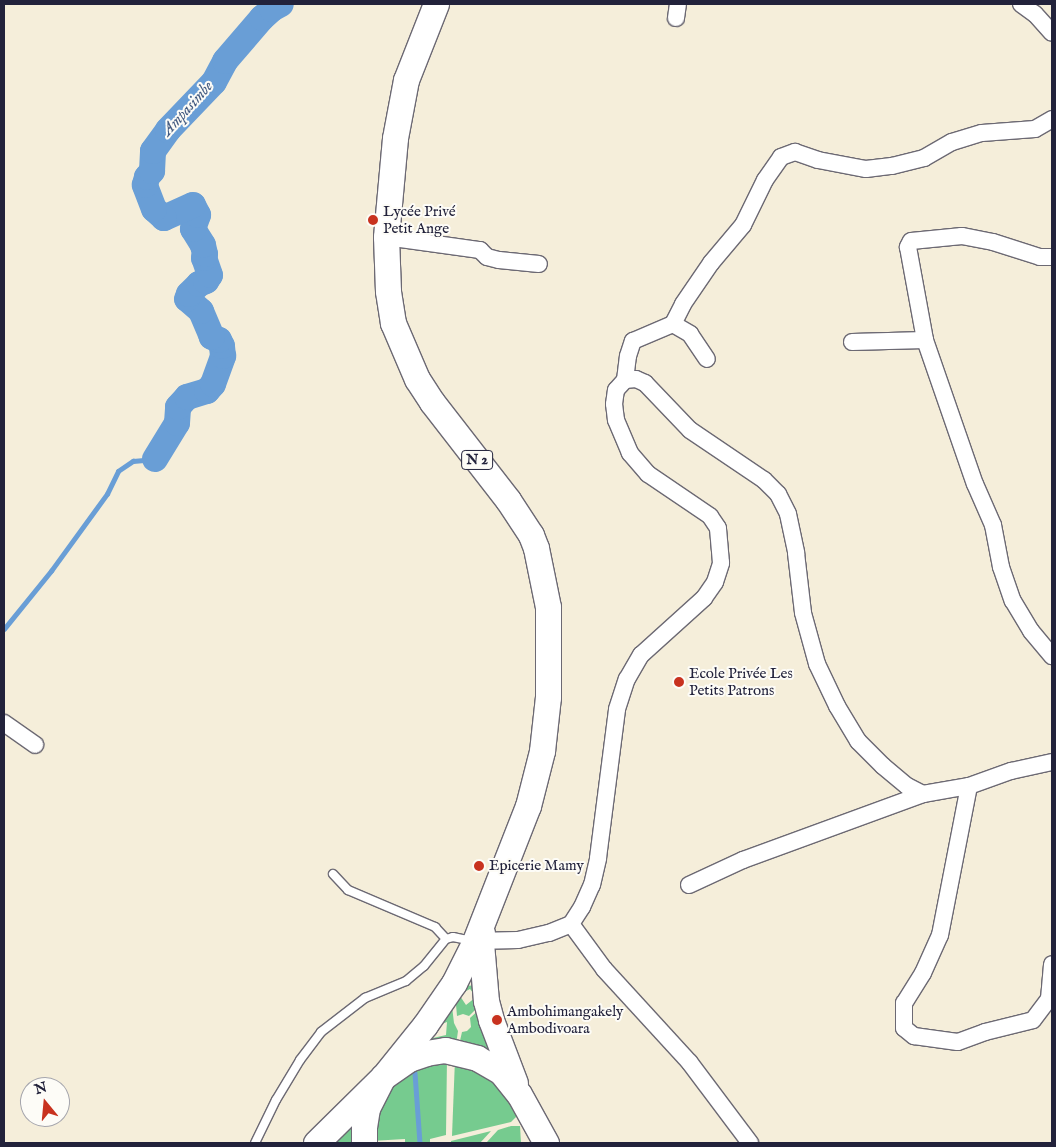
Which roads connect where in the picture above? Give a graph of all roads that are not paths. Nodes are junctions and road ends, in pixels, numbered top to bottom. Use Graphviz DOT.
graph roads {
  1 [pos="436,4"];
  2 [pos="1021,4"];
  3 [pos="1052,33"];
  4 [pos="1052,119"];
  5 [pos="386,237"];
  6 [pos="1052,257"];
  7 [pos="539,264"];
  8 [pos="673,324"];
  9 [pos="925,340"];
  10 [pos="852,342"];
  11 [pos="707,359"];
  12 [pos="625,380"];
  13 [pos="1052,656"];
  14 [pos="4,723"];
  15 [pos="35,745"];
  16 [pos="1052,762"];
  17 [pos="968,786"];
  18 [pos="923,794"];
  19 [pos="332,874"];
  20 [pos="689,885"];
  21 [pos="571,924"];
  22 [pos="446,939"];
  23 [pos="478,942"];
  24 [pos="1052,964"];
  25 [pos="383,1077"];
  26 [pos="519,1094"];
  27 [pos="255,1143"];
  28 [pos="316,1143"];
  29 [pos="364,1143"];
  30 [pos="526,1143"];
  31 [pos="546,1143"];
  32 [pos="750,1143"];
  1 -- 5 [label="main road, N 2"];
  2 -- 3 [label="street"];
  4 -- 8 [label="street"];
  5 -- 7 [label="street"];
  5 -- 23 [label="main road, N 2"];
  6 -- 9 [label="street"];
  8 -- 11 [label="street"];
  8 -- 12 [label="street"];
  9 -- 10 [label="street"];
  9 -- 13 [label="street"];
  12 -- 18 [label="street"];
  12 -- 21 [label="street"];
  14 -- 15 [label="street"];
  16 -- 17 [label="street"];
  17 -- 18 [label="street"];
  17 -- 24 [label="street"];
  18 -- 20 [label="street"];
  19 -- 22 [label="lane"];
  21 -- 23 [label="street"];
  21 -- 32 [label="street"];
  22 -- 23 [label="lane"];
  22 -- 27 [label="lane"];
  23 -- 25 [label="main road"];
  23 -- 26 [label="main road"];
  25 -- 26 [label="main road"];
  25 -- 28 [label="main road"];
  25 -- 29 [label="main road"];
  26 -- 30 [label="main road"];
  26 -- 31 [label="main road"];
}
